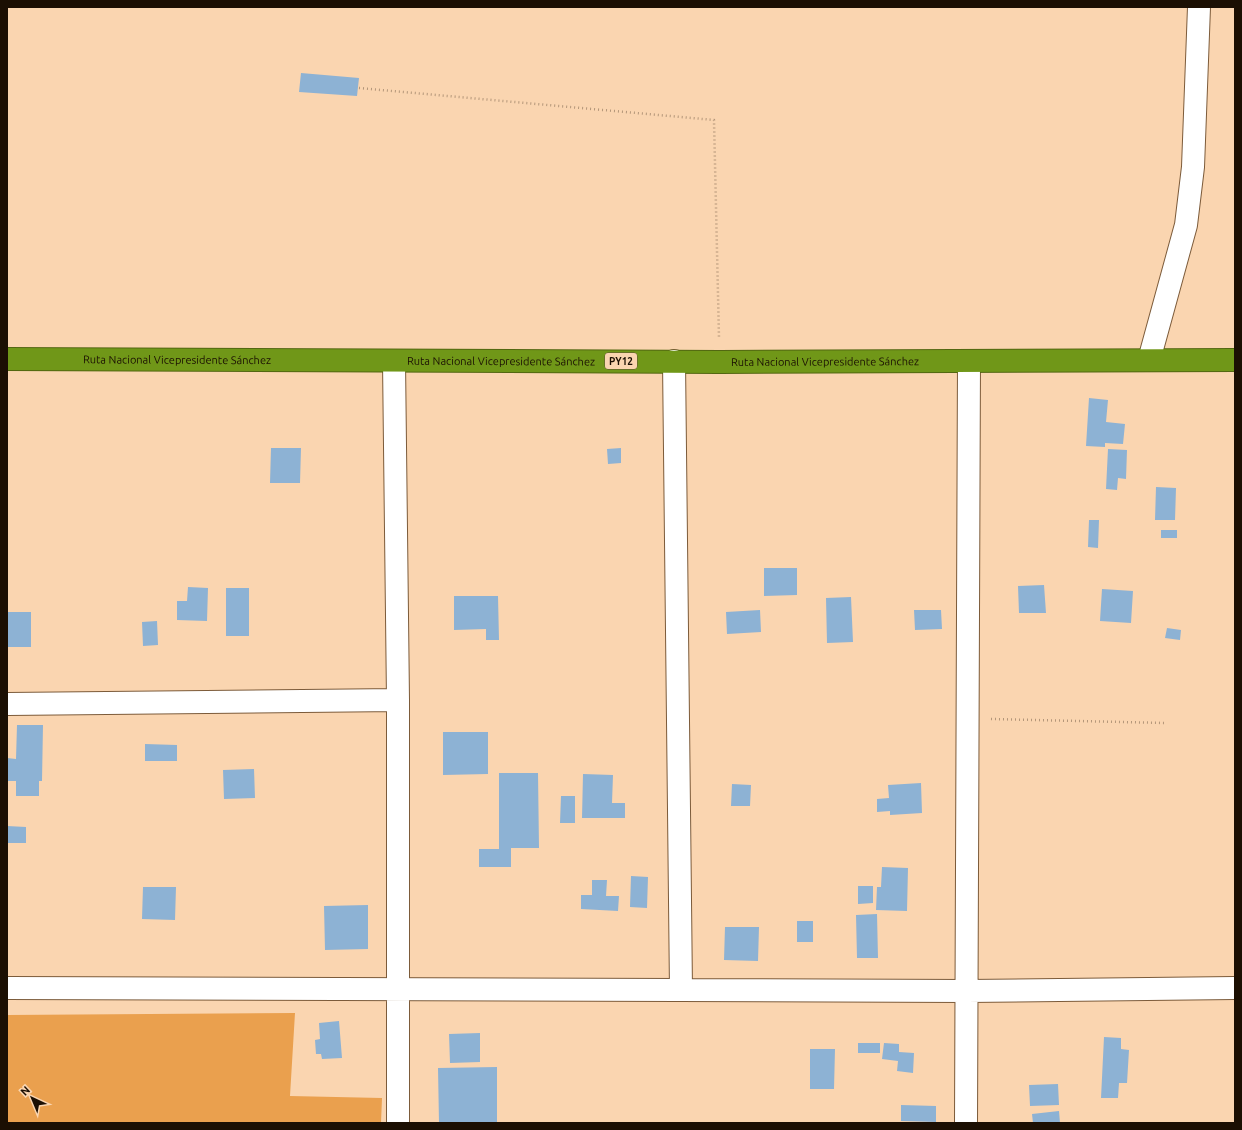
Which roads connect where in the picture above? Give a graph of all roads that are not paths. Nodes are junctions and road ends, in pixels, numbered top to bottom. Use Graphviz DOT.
graph roads {
  1 [pos="1199,7"];
  2 [pos="7,359"];
  3 [pos="969,360"];
  4 [pos="1149,360"];
  5 [pos="1235,360"];
  6 [pos="394,361"];
  7 [pos="674,361"];
  8 [pos="398,700"];
  9 [pos="7,704"];
  10 [pos="7,988"];
  11 [pos="1235,988"];
  12 [pos="398,989"];
  13 [pos="680,990"];
  14 [pos="967,991"];
  15 [pos="398,1123"];
  16 [pos="966,1123"];
  1 -- 4 [label="street"];
  2 -- 6 [label="highway, Ruta Nacional Vicepresidente Sánchez / PY12"];
  3 -- 4 [label="highway, Ruta Nacional Vicepresidente Sánchez / PY12"];
  3 -- 7 [label="highway, Ruta Nacional Vicepresidente Sánchez / PY12"];
  3 -- 14 [label="street"];
  4 -- 5 [label="highway, Ruta Nacional Vicepresidente Sánchez / PY12"];
  6 -- 7 [label="highway, Ruta Nacional Vicepresidente Sánchez / PY12"];
  6 -- 8 [label="street"];
  7 -- 13 [label="street"];
  8 -- 9 [label="street"];
  8 -- 12 [label="street"];
  10 -- 12 [label="street"];
  11 -- 14 [label="street"];
  12 -- 13 [label="street"];
  12 -- 15 [label="street"];
  13 -- 14 [label="street"];
  14 -- 16 [label="street"];
}
